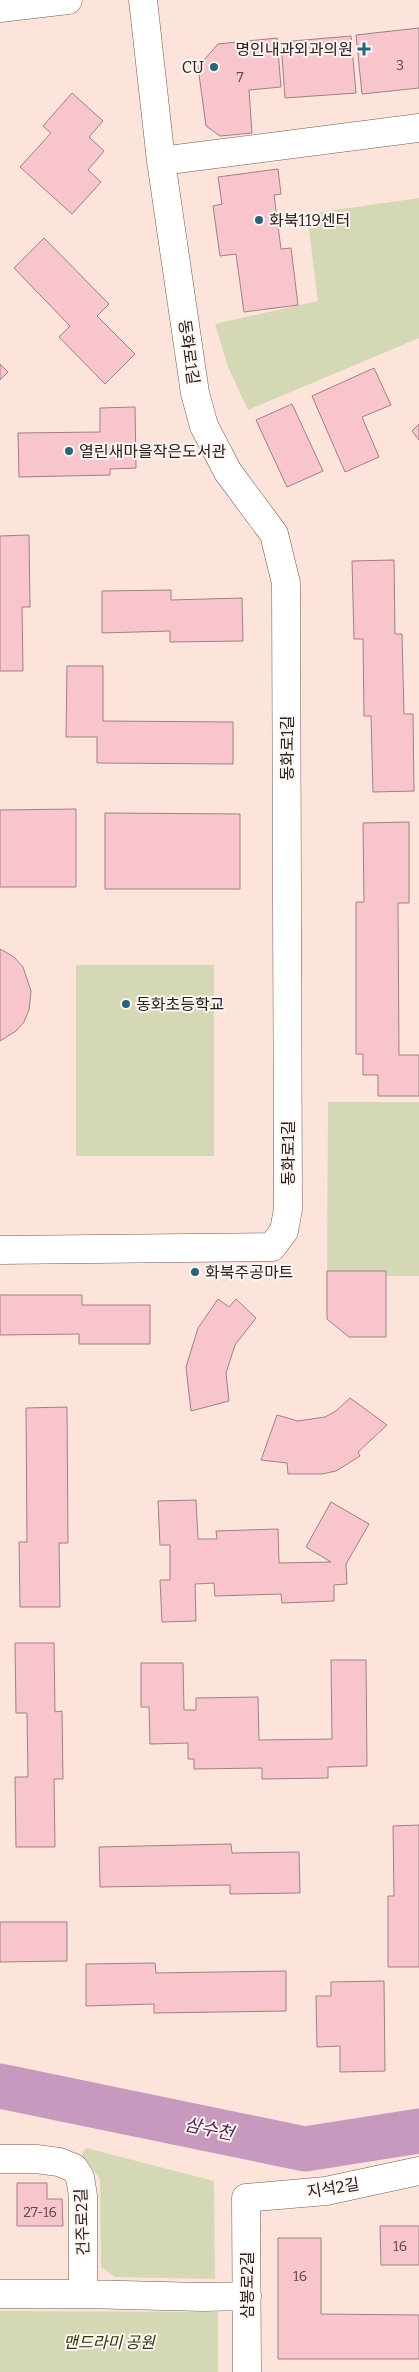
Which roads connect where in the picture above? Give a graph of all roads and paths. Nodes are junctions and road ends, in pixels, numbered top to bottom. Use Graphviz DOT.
graph roads {
  1 [pos="68,0"];
  2 [pos="142,0"];
  3 [pos="0,8"];
  4 [pos="419,128"];
  5 [pos="161,160"];
  6 [pos="0,1250"];
  7 [pos="0,2159"];
  8 [pos="419,2171"];
  9 [pos="246,2198"];
  10 [pos="0,2294"];
  11 [pos="83,2294"];
  12 [pos="247,2296"];
  13 [pos="247,2372"];
  1 -- 3 [label="street"];
  2 -- 5 [label="street, 동화로1길"];
  4 -- 5 [label="street"];
  5 -- 6 [label="street, 동화로1길"];
  7 -- 11 [label="street, 건주로2길"];
  8 -- 9 [label="street, 지석2길"];
  9 -- 12 [label="street, 삼봉로2길"];
  10 -- 11 [label="street"];
  11 -- 12 [label="street"];
  12 -- 13 [label="street, 삼봉로2길"];
}
